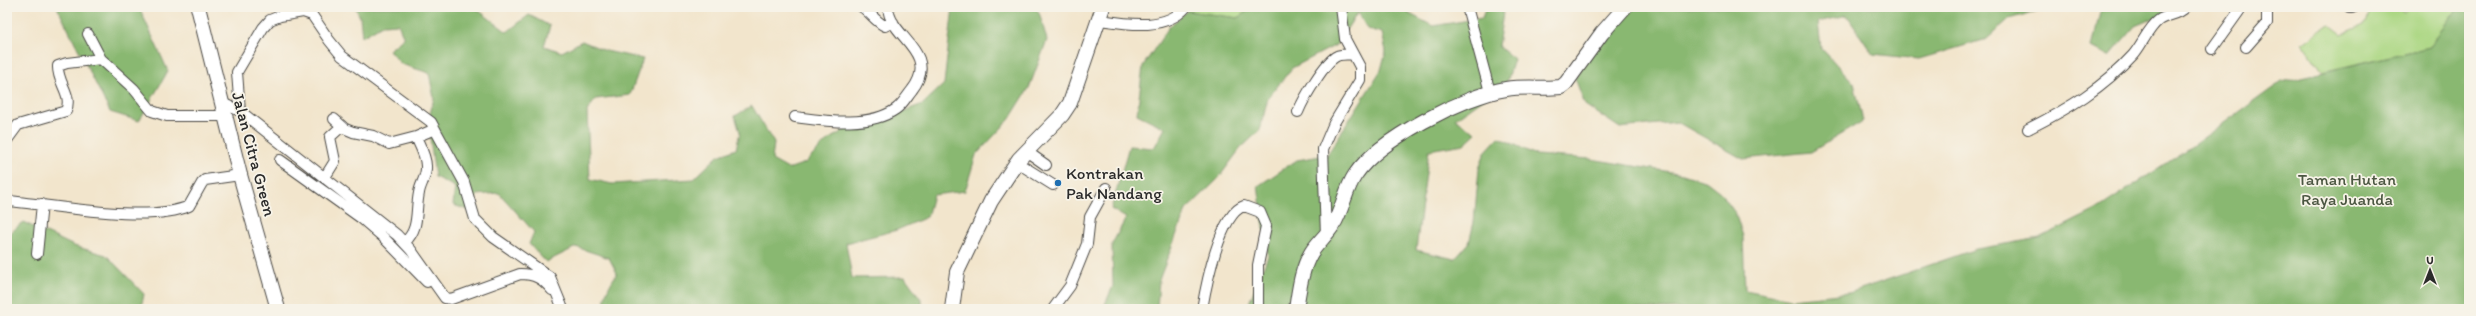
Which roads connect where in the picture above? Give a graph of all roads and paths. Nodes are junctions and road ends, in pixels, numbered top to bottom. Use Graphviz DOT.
graph roads {
  1 [pos="198,7"];
  2 [pos="862,7"];
  3 [pos="888,7"];
  4 [pos="1186,7"];
  5 [pos="1341,7"];
  6 [pos="1467,7"];
  7 [pos="1625,7"];
  8 [pos="2186,7"];
  9 [pos="2242,7"];
  10 [pos="2267,7"];
  11 [pos="2349,7"];
  12 [pos="2353,7"];
  13 [pos="306,10"];
  14 [pos="1101,14"];
  15 [pos="893,22"];
  16 [pos="88,34"];
  17 [pos="2246,47"];
  18 [pos="2212,49"];
  19 [pos="1352,54"];
  20 [pos="101,59"];
  21 [pos="1490,92"];
  22 [pos="223,109"];
  23 [pos="240,111"];
  24 [pos="1298,112"];
  25 [pos="795,117"];
  26 [pos="334,119"];
  27 [pos="343,127"];
  28 [pos="435,129"];
  29 [pos="2028,129"];
  30 [pos="416,137"];
  31 [pos="7,140"];
  32 [pos="1026,151"];
  33 [pos="280,160"];
  34 [pos="1016,162"];
  35 [pos="1046,165"];
  36 [pos="240,175"];
  37 [pos="325,177"];
  38 [pos="1053,185"];
  39 [pos="1106,188"];
  40 [pos="8,201"];
  41 [pos="42,204"];
  42 [pos="1326,236"];
  43 [pos="404,242"];
  44 [pos="37,254"];
  45 [pos="562,306"];
  46 [pos="278,309"];
  47 [pos="448,309"];
  48 [pos="952,309"];
  49 [pos="1053,309"];
  50 [pos="1202,309"];
  51 [pos="1258,309"];
  52 [pos="1296,309"];
  1 -- 22 [label="street, Jalan Citra Green"];
  2 -- 15 [label="street"];
  3 -- 15 [label="street"];
  4 -- 14 [label="street"];
  5 -- 19 [label="street"];
  6 -- 21 [label="street"];
  7 -- 21 [label="street"];
  8 -- 29 [label="street"];
  9 -- 18 [label="street"];
  10 -- 17 [label="street"];
  11 -- 12 [label="street"];
  13 -- 23 [label="street"];
  13 -- 28 [label="street"];
  14 -- 32 [label="street"];
  15 -- 25 [label="street"];
  16 -- 20 [label="street"];
  19 -- 24 [label="street"];
  19 -- 42 [label="street"];
  20 -- 22 [label="street"];
  20 -- 31 [label="street"];
  21 -- 42 [label="street"];
  22 -- 23 [label="street"];
  22 -- 36 [label="street, Jalan Citra Green"];
  23 -- 37 [label="street"];
  26 -- 27 [label="street"];
  27 -- 30 [label="street"];
  27 -- 37 [label="street"];
  28 -- 30 [label="street"];
  28 -- 45 [label="street"];
  30 -- 43 [label="street"];
  32 -- 34 [label="street"];
  32 -- 35 [label="street"];
  33 -- 47 [label="street"];
  34 -- 38 [label="street"];
  34 -- 48 [label="street"];
  36 -- 41 [label="street"];
  36 -- 46 [label="street, Jalan Citra Green"];
  37 -- 43 [label="street"];
  39 -- 49 [label="street"];
  40 -- 41 [label="street"];
  41 -- 44 [label="street"];
  42 -- 52 [label="street"];
  43 -- 45 [label="street"];
  50 -- 51 [label="street"];
}
